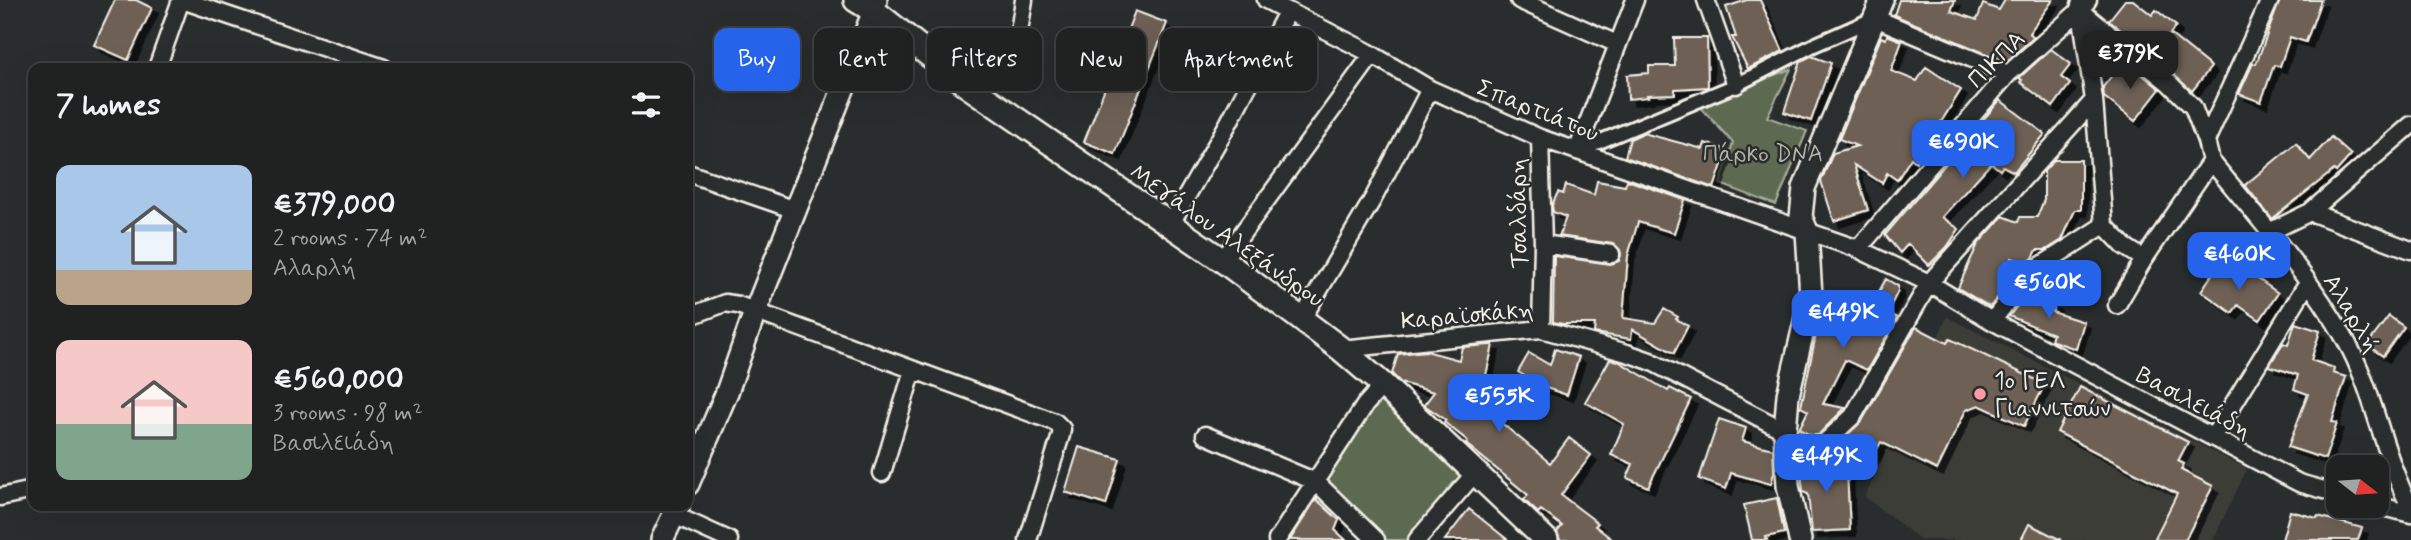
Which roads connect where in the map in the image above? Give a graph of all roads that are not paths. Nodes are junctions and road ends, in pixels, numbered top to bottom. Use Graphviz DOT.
graph roads {
  1 [pos="181,0"];
  2 [pos="1024,0"];
  3 [pos="1266,0"];
  4 [pos="1519,0"];
  5 [pos="1635,0"];
  6 [pos="1706,0"];
  7 [pos="2270,0"];
  8 [pos="2082,3"];
  9 [pos="869,4"];
  10 [pos="1879,9"];
  11 [pos="1287,12"];
  12 [pos="1020,28"];
  13 [pos="1618,44"];
  14 [pos="927,52"];
  15 [pos="1372,55"];
  16 [pos="159,63"];
  17 [pos="369,63"];
  18 [pos="2008,74"];
  19 [pos="1736,85"];
  20 [pos="1430,89"];
  21 [pos="975,91"];
  22 [pos="2094,100"];
  23 [pos="2411,125"];
  24 [pos="1540,138"];
  25 [pos="2206,141"];
  26 [pos="1577,151"];
  27 [pos="2211,161"];
  28 [pos="693,175"];
  29 [pos="795,210"];
  30 [pos="2310,212"];
  31 [pos="1170,225"];
  32 [pos="2104,225"];
  33 [pos="1807,231"];
  34 [pos="2269,232"];
  35 [pos="1543,244"];
  36 [pos="1857,249"];
  37 [pos="2411,250"];
  38 [pos="1611,254"];
  39 [pos="2144,259"];
  40 [pos="1223,261"];
  41 [pos="2308,282"];
  42 [pos="1929,284"];
  43 [pos="2117,305"];
  44 [pos="755,312"];
  45 [pos="693,315"];
  46 [pos="1302,319"];
  47 [pos="1992,321"];
  48 [pos="1541,329"];
  49 [pos="1341,349"];
  50 [pos="914,370"];
  51 [pos="1382,385"];
  52 [pos="1205,435"];
  53 [pos="2213,437"];
  54 [pos="1785,439"];
  55 [pos="693,472"];
  56 [pos="882,473"];
  57 [pos="1475,473"];
  58 [pos="1316,482"];
  59 [pos="28,491"];
  60 [pos="2326,491"];
  61 [pos="0,497"];
  62 [pos="2389,508"];
  63 [pos="2411,508"];
  64 [pos="676,511"];
  65 [pos="678,511"];
  66 [pos="2411,514"];
  67 [pos="662,540"];
  68 [pos="729,540"];
  69 [pos="1028,540"];
  70 [pos="1277,540"];
  71 [pos="1376,540"];
  72 [pos="1416,540"];
  73 [pos="1546,540"];
  74 [pos="1800,540"];
  1 -- 16 [label="street"];
  1 -- 17 [label="street"];
  2 -- 12 [label="street"];
  3 -- 11 [label="street, Σπαρτιάτου"];
  4 -- 13 [label="street"];
  5 -- 13 [label="street"];
  6 -- 19 [label="street"];
  7 -- 25 [label="street"];
  8 -- 18 [label="street, ΠΙΚΠΑ"];
  8 -- 22 [label="street"];
  8 -- 25 [label="street, Αλαρλή"];
  9 -- 14 [label="main road, Μεγάλου Αλεξάνδρου"];
  9 -- 29 [label="street"];
  10 -- 18 [label="street"];
  10 -- 19 [label="street"];
  10 -- 33 [label="street"];
  11 -- 15 [label="street, Σπαρτιάτου"];
  11 -- 31 [label="street"];
  13 -- 26 [label="street"];
  15 -- 20 [label="street, Σπαρτιάτου"];
  15 -- 40 [label="street"];
  18 -- 36 [label="street, ΠΙΚΠΑ"];
  19 -- 26 [label="street"];
  20 -- 24 [label="street, Σπαρτιάτου"];
  20 -- 46 [label="street"];
  21 -- 31 [label="main road, Μεγάλου Αλεξάνδρου"];
  22 -- 32 [label="street"];
  22 -- 42 [label="street"];
  23 -- 30 [label="street"];
  24 -- 26 [label="street, Σπαρτιάτου"];
  24 -- 35 [label="street, Τσαλδάρη"];
  25 -- 27 [label="street, Αλαρλή"];
  26 -- 33 [label="street, Σπαρτιάτου"];
  27 -- 34 [label="street, Αλαρλή"];
  27 -- 39 [label="street"];
  28 -- 29 [label="street"];
  29 -- 44 [label="street"];
  30 -- 34 [label="street"];
  30 -- 37 [label="street"];
  31 -- 40 [label="main road, Μεγάλου Αλεξάνδρου"];
  32 -- 39 [label="street"];
  32 -- 47 [label="street"];
  33 -- 36 [label="street, Βασιλειάδη"];
  33 -- 54 [label="street"];
  34 -- 41 [label="street, Αλαρλή"];
  35 -- 38 [label="street"];
  35 -- 48 [label="street, Τσαλδάρη"];
  36 -- 42 [label="street, Βασιλειάδη"];
  39 -- 43 [label="street"];
  40 -- 46 [label="main road, Μεγάλου Αλεξάνδρου"];
  41 -- 53 [label="street"];
  41 -- 63 [label="street, Αλαρλή"];
  42 -- 47 [label="street, Βασιλειάδη"];
  42 -- 54 [label="street"];
  44 -- 45 [label="street"];
  44 -- 50 [label="street"];
  44 -- 55 [label="street"];
  46 -- 49 [label="main road, Μεγάλου Αλεξάνδρου"];
  47 -- 53 [label="street, Βασιλειάδη"];
  48 -- 49 [label="street, Καραϊσκάκη"];
  48 -- 54 [label="street, Καραϊσκάκη"];
  49 -- 51 [label="main road, Μεγάλου Αλεξάνδρου"];
  50 -- 56 [label="street"];
  50 -- 69 [label="street"];
  51 -- 57 [label="main road, Μεγάλου Αλεξάνδρου"];
  51 -- 58 [label="street"];
  52 -- 58 [label="street"];
  53 -- 60 [label="street, Βασιλειάδη"];
  54 -- 74 [label="street"];
  57 -- 72 [label="street"];
  57 -- 73 [label="main road, Μεγάλου Αλεξάνδρου"];
  58 -- 70 [label="street"];
  58 -- 71 [label="street"];
  59 -- 61 [label="street"];
  62 -- 66 [label="street"];
  64 -- 67 [label="street"];
  65 -- 68 [label="street"];
}
